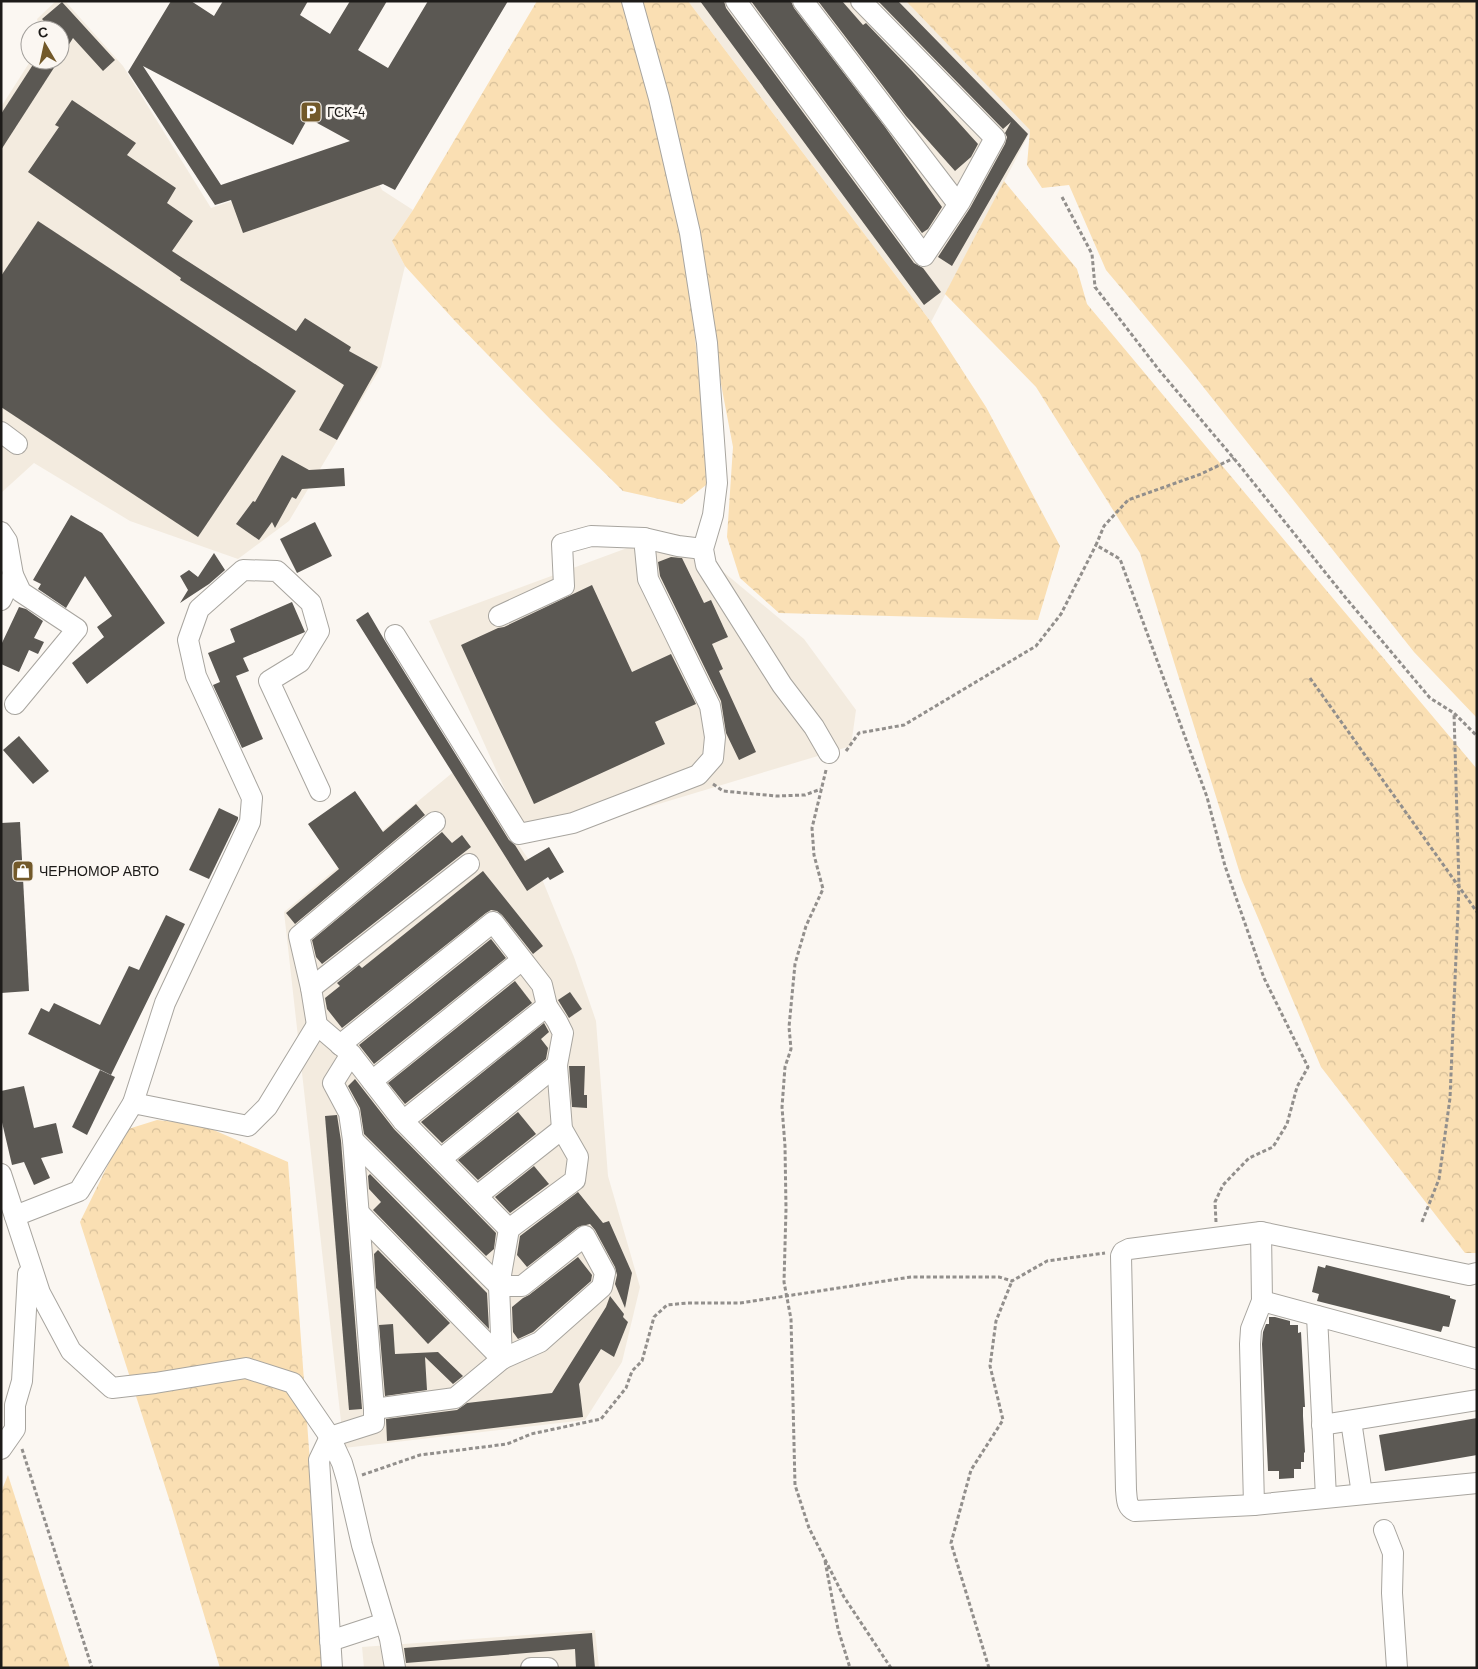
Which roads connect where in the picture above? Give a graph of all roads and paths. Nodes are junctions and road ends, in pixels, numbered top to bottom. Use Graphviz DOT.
graph roads {
  1 [pos="632,1"];
  2 [pos="736,1"];
  3 [pos="803,1"];
  4 [pos="861,1"];
  5 [pos="1062,196"];
  6 [pos="958,204"];
  7 [pos="1,432"];
  8 [pos="18,444"];
  9 [pos="1234,458"];
  10 [pos="1,532"];
  11 [pos="644,538"];
  12 [pos="1096,545"];
  13 [pos="703,549"];
  14 [pos="13,575"];
  15 [pos="1,600"];
  16 [pos="499,616"];
  17 [pos="395,635"];
  18 [pos="1310,678"];
  19 [pos="14,704"];
  20 [pos="1454,713"];
  21 [pos="1477,736"];
  22 [pos="836,754"];
  23 [pos="698,774"];
  24 [pos="822,788"];
  25 [pos="320,790"];
  26 [pos="434,822"];
  27 [pos="469,864"];
  28 [pos="1459,886"];
  29 [pos="1477,912"];
  30 [pos="522,960"];
  31 [pos="311,988"];
  32 [pos="547,1006"];
  33 [pos="317,1026"];
  34 [pos="346,1050"];
  35 [pos="557,1066"];
  36 [pos="372,1081"];
  37 [pos="133,1104"];
  38 [pos="404,1121"];
  39 [pos="562,1129"];
  40 [pos="353,1140"];
  41 [pos="441,1159"];
  42 [pos="1,1174"];
  43 [pos="477,1196"];
  44 [pos="359,1213"];
  45 [pos="15,1216"];
  46 [pos="1422,1222"];
  47 [pos="509,1229"];
  48 [pos="1261,1232"];
  49 [pos="1216,1238"];
  50 [pos="1123,1252"];
  51 [pos="28,1258"];
  52 [pos="1477,1273"];
  53 [pos="1012,1282"];
  54 [pos="499,1286"];
  55 [pos="787,1296"];
  56 [pos="1262,1301"];
  57 [pos="1317,1316"];
  58 [pos="502,1359"];
  59 [pos="1477,1359"];
  60 [pos="1477,1400"];
  61 [pos="374,1408"];
  62 [pos="1351,1421"];
  63 [pos="1322,1425"];
  64 [pos="15,1429"];
  65 [pos="330,1437"];
  66 [pos="1,1449"];
  67 [pos="347,1480"];
  68 [pos="1477,1483"];
  69 [pos="1362,1494"];
  70 [pos="1326,1497"];
  71 [pos="1254,1505"];
  72 [pos="1384,1530"];
  73 [pos="824,1557"];
  74 [pos="385,1623"];
  75 [pos="330,1641"];
  76 [pos="92,1668"];
  77 [pos="332,1668"];
  78 [pos="395,1668"];
  79 [pos="531,1668"];
  80 [pos="548,1668"];
  81 [pos="850,1668"];
  82 [pos="891,1668"];
  83 [pos="989,1668"];
  84 [pos="1396,1668"];
  1 -- 13 [label="lane"];
  2 -- 6 [label="lane"];
  3 -- 6 [label="lane"];
  4 -- 6 [label="lane"];
  5 -- 9 [label="path"];
  7 -- 8 [label="lane"];
  9 -- 12 [label="path"];
  9 -- 20 [label="path"];
  10 -- 14 [label="lane"];
  11 -- 13 [label="lane"];
  11 -- 16 [label="lane"];
  11 -- 23 [label="lane"];
  12 -- 22 [label="path"];
  12 -- 49 [label="path"];
  13 -- 22 [label="lane"];
  14 -- 15 [label="lane"];
  14 -- 19 [label="lane"];
  17 -- 23 [label="lane"];
  18 -- 28 [label="path"];
  20 -- 21 [label="path"];
  20 -- 28 [label="path"];
  22 -- 24 [label="path"];
  23 -- 24 [label="path"];
  24 -- 55 [label="path"];
  25 -- 37 [label="lane"];
  26 -- 31 [label="lane"];
  27 -- 31 [label="lane"];
  28 -- 29 [label="path"];
  28 -- 46 [label="path"];
  30 -- 32 [label="lane"];
  30 -- 34 [label="lane"];
  30 -- 36 [label="lane"];
  31 -- 33 [label="lane"];
  32 -- 35 [label="lane"];
  32 -- 38 [label="lane"];
  33 -- 34 [label="lane"];
  33 -- 37 [label="lane"];
  34 -- 36 [label="lane"];
  34 -- 40 [label="lane"];
  35 -- 39 [label="lane"];
  35 -- 41 [label="lane"];
  36 -- 38 [label="lane"];
  37 -- 45 [label="lane"];
  38 -- 41 [label="lane"];
  39 -- 43 [label="lane"];
  39 -- 47 [label="lane"];
  40 -- 44 [label="lane"];
  40 -- 54 [label="lane"];
  41 -- 43 [label="lane"];
  42 -- 45 [label="lane"];
  43 -- 47 [label="lane"];
  44 -- 58 [label="lane"];
  44 -- 61 [label="lane"];
  45 -- 51 [label="lane"];
  47 -- 54 [label="lane"];
  48 -- 49 [label="lane"];
  48 -- 52 [label="lane"];
  48 -- 56 [label="lane"];
  49 -- 50 [label="lane"];
  50 -- 53 [label="path"];
  50 -- 71 [label="lane"];
  51 -- 64 [label="lane"];
  51 -- 65 [label="lane"];
  53 -- 55 [label="path"];
  53 -- 83 [label="path"];
  54 -- 58 [label="lane"];
  54 -- 58 [label="lane"];
  55 -- 67 [label="path"];
  55 -- 73 [label="path"];
  56 -- 57 [label="lane"];
  56 -- 71 [label="lane"];
  57 -- 59 [label="lane"];
  57 -- 63 [label="lane"];
  58 -- 61 [label="lane"];
  60 -- 62 [label="lane"];
  61 -- 65 [label="lane"];
  62 -- 63 [label="lane"];
  62 -- 69 [label="lane"];
  63 -- 70 [label="lane"];
  64 -- 66 [label="lane"];
  64 -- 76 [label="path"];
  65 -- 67 [label="lane"];
  65 -- 75 [label="lane"];
  67 -- 74 [label="lane"];
  68 -- 69 [label="lane"];
  69 -- 70 [label="lane"];
  70 -- 71 [label="lane"];
  72 -- 84 [label="lane"];
  73 -- 81 [label="path"];
  73 -- 82 [label="path"];
  74 -- 75 [label="lane"];
  74 -- 78 [label="lane"];
  75 -- 77 [label="lane"];
  79 -- 80 [label="lane"];
}
